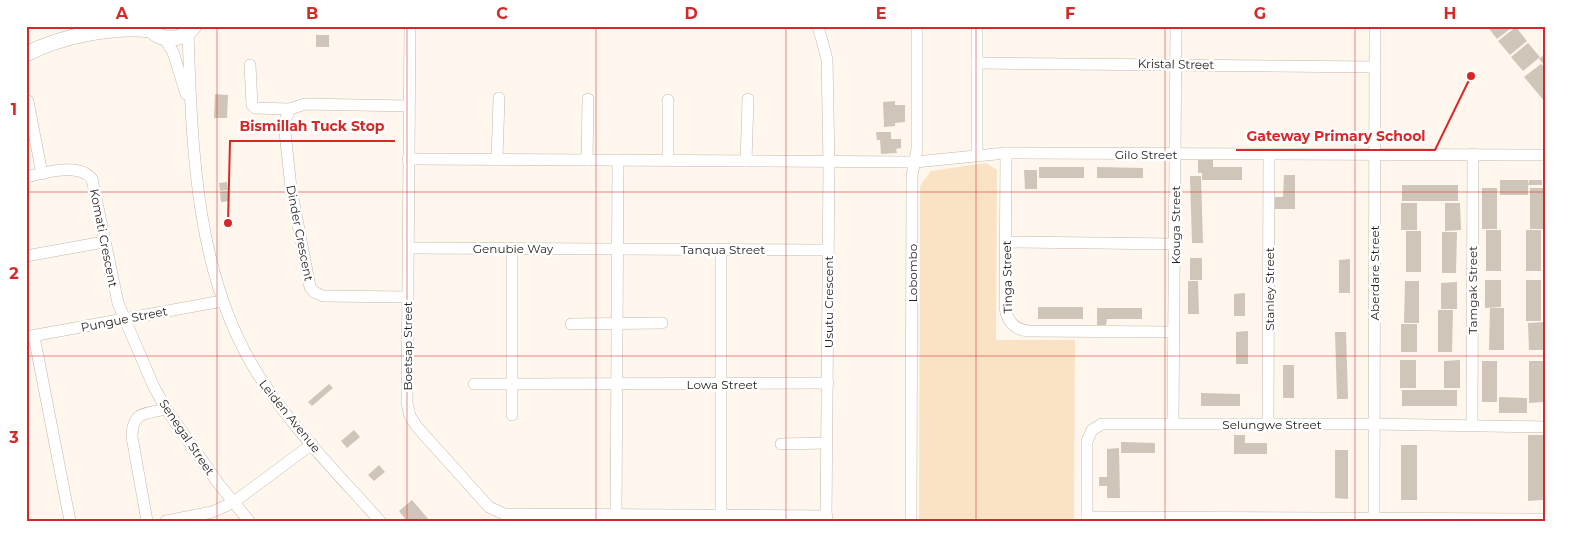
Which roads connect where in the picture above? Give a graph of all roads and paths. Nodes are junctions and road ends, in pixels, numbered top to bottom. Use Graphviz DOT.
graph roads {
  1 [pos="94,26"];
  2 [pos="410,26"];
  3 [pos="818,26"];
  4 [pos="918,26"];
  5 [pos="977,26"];
  6 [pos="1176,26"];
  7 [pos="1375,26"];
  8 [pos="150,28"];
  9 [pos="191,30"];
  10 [pos="74,36"];
  11 [pos="164,38"];
  12 [pos="26,54"];
  13 [pos="977,63"];
  14 [pos="1176,63"];
  15 [pos="250,65"];
  16 [pos="1375,67"];
  17 [pos="499,98"];
  18 [pos="588,99"];
  19 [pos="748,99"];
  20 [pos="668,100"];
  21 [pos="28,101"];
  22 [pos="408,106"];
  23 [pos="290,109"];
  24 [pos="192,120"];
  25 [pos="1006,153"];
  26 [pos="1175,154"];
  27 [pos="1269,154"];
  28 [pos="1375,154"];
  29 [pos="1473,154"];
  30 [pos="977,155"];
  31 [pos="1546,155"];
  32 [pos="408,159"];
  33 [pos="497,159"];
  34 [pos="587,160"];
  35 [pos="618,160"];
  36 [pos="668,160"];
  37 [pos="746,161"];
  38 [pos="829,162"];
  39 [pos="914,162"];
  40 [pos="42,174"];
  41 [pos="26,176"];
  42 [pos="104,242"];
  43 [pos="1006,242"];
  44 [pos="1174,244"];
  45 [pos="408,248"];
  46 [pos="512,248"];
  47 [pos="617,248"];
  48 [pos="721,249"];
  49 [pos="828,250"];
  50 [pos="26,256"];
  51 [pos="408,297"];
  52 [pos="222,301"];
  53 [pos="124,319"];
  54 [pos="662,322"];
  55 [pos="617,323"];
  56 [pos="571,324"];
  57 [pos="1174,332"];
  58 [pos="30,337"];
  59 [pos="828,383"];
  60 [pos="474,384"];
  61 [pos="512,384"];
  62 [pos="617,384"];
  63 [pos="721,384"];
  64 [pos="166,410"];
  65 [pos="512,415"];
  66 [pos="1173,423"];
  67 [pos="1268,424"];
  68 [pos="1374,424"];
  69 [pos="1472,425"];
  70 [pos="1546,427"];
  71 [pos="827,443"];
  72 [pos="312,444"];
  73 [pos="781,444"];
  74 [pos="234,502"];
  75 [pos="721,517"];
  76 [pos="616,518"];
  77 [pos="827,519"];
  78 [pos="1087,519"];
  79 [pos="1374,519"];
  80 [pos="1546,519"];
  81 [pos="70,521"];
  82 [pos="147,521"];
  83 [pos="166,521"];
  84 [pos="249,521"];
  85 [pos="380,521"];
  86 [pos="911,521"];
  1 -- 10 [label="street"];
  2 -- 22 [label="street, Boetsap Street"];
  3 -- 38 [label="street, Usutu Crescent"];
  4 -- 39 [label="street, Lobombo"];
  5 -- 13 [label="street"];
  6 -- 14 [label="street, Kouga Street"];
  7 -- 16 [label="street, Aberdare Street"];
  8 -- 10 [label="street"];
  8 -- 11 [label="street"];
  9 -- 11 [label="street"];
  9 -- 24 [label="street, Leiden Avenue"];
  10 -- 12 [label="street"];
  11 -- 24 [label="street, Leiden Avenue"];
  13 -- 14 [label="street, Kristal Street"];
  13 -- 30 [label="street"];
  14 -- 16 [label="street, Kristal Street"];
  14 -- 26 [label="street, Kouga Street"];
  15 -- 23 [label="street"];
  16 -- 28 [label="street, Aberdare Street"];
  17 -- 33 [label="street"];
  18 -- 34 [label="street"];
  19 -- 37 [label="street"];
  20 -- 36 [label="street"];
  21 -- 40 [label="street"];
  22 -- 23 [label="street"];
  22 -- 32 [label="street, Boetsap Street"];
  23 -- 51 [label="street, Dinder Crescent"];
  24 -- 52 [label="street, Leiden Avenue"];
  25 -- 26 [label="street, Gilo Street"];
  25 -- 30 [label="street, Gilo Street"];
  25 -- 43 [label="street, Tinga Street"];
  26 -- 27 [label="street, Gilo Street"];
  26 -- 44 [label="street, Kouga Street"];
  27 -- 28 [label="street, Gilo Street"];
  27 -- 67 [label="street, Stanley Street"];
  28 -- 29 [label="street, Gilo Street"];
  28 -- 68 [label="street, Aberdare Street"];
  29 -- 31 [label="street, Gilo Street"];
  29 -- 69 [label="street, Tamgak Street"];
  30 -- 39 [label="street, Gilo Street"];
  32 -- 33 [label="street, Gilo Street"];
  32 -- 45 [label="street, Boetsap Street"];
  33 -- 34 [label="street, Gilo Street"];
  34 -- 35 [label="street, Gilo Street"];
  35 -- 36 [label="street, Gilo Street"];
  35 -- 47 [label="street"];
  36 -- 37 [label="street, Gilo Street"];
  37 -- 38 [label="street, Gilo Street"];
  38 -- 39 [label="street, Gilo Street"];
  38 -- 49 [label="street, Usutu Crescent"];
  39 -- 86 [label="street, Lobombo"];
  40 -- 41 [label="street, Komati Crescent"];
  40 -- 42 [label="street, Komati Crescent"];
  42 -- 50 [label="street"];
  42 -- 53 [label="street, Komati Crescent"];
  43 -- 44 [label="street"];
  43 -- 57 [label="street, Tinga Street"];
  44 -- 57 [label="street, Kouga Street"];
  45 -- 46 [label="street, Genubie Way"];
  45 -- 51 [label="street, Boetsap Street"];
  46 -- 47 [label="street, Genubie Way"];
  46 -- 61 [label="street"];
  47 -- 48 [label="street, Tanqua Street"];
  47 -- 55 [label="street"];
  48 -- 49 [label="street, Tanqua Street"];
  48 -- 63 [label="street"];
  49 -- 59 [label="street, Usutu Crescent"];
  51 -- 76 [label="street, Boetsap Street"];
  52 -- 53 [label="street, Pungue Street"];
  52 -- 72 [label="street, Leiden Avenue"];
  53 -- 58 [label="street, Pungue Street"];
  53 -- 64 [label="street, Senegal Street"];
  54 -- 55 [label="street"];
  55 -- 56 [label="street"];
  55 -- 62 [label="street"];
  57 -- 66 [label="street, Kouga Street"];
  58 -- 81 [label="street"];
  59 -- 63 [label="street, Lowa Street"];
  59 -- 71 [label="street, Usutu Crescent"];
  60 -- 61 [label="street, Lowa Street"];
  61 -- 62 [label="street, Lowa Street"];
  61 -- 65 [label="street"];
  62 -- 63 [label="street, Lowa Street"];
  62 -- 76 [label="street"];
  63 -- 75 [label="street"];
  64 -- 74 [label="street, Senegal Street"];
  64 -- 82 [label="street"];
  66 -- 67 [label="street, Selungwe Street"];
  66 -- 78 [label="street, Selungwe Street"];
  67 -- 68 [label="street, Selungwe Street"];
  68 -- 69 [label="street, Selungwe Street"];
  68 -- 79 [label="street, Aberdare Street"];
  69 -- 70 [label="street, Selungwe Street"];
  71 -- 73 [label="street"];
  71 -- 77 [label="street, Usutu Crescent"];
  72 -- 74 [label="street"];
  72 -- 85 [label="street, Leiden Avenue"];
  74 -- 83 [label="street"];
  74 -- 84 [label="street, Senegal Street"];
  75 -- 76 [label="street, Boetsap Street"];
  75 -- 77 [label="street, Boetsap Street"];
  78 -- 79 [label="street"];
  79 -- 80 [label="street"];
}
